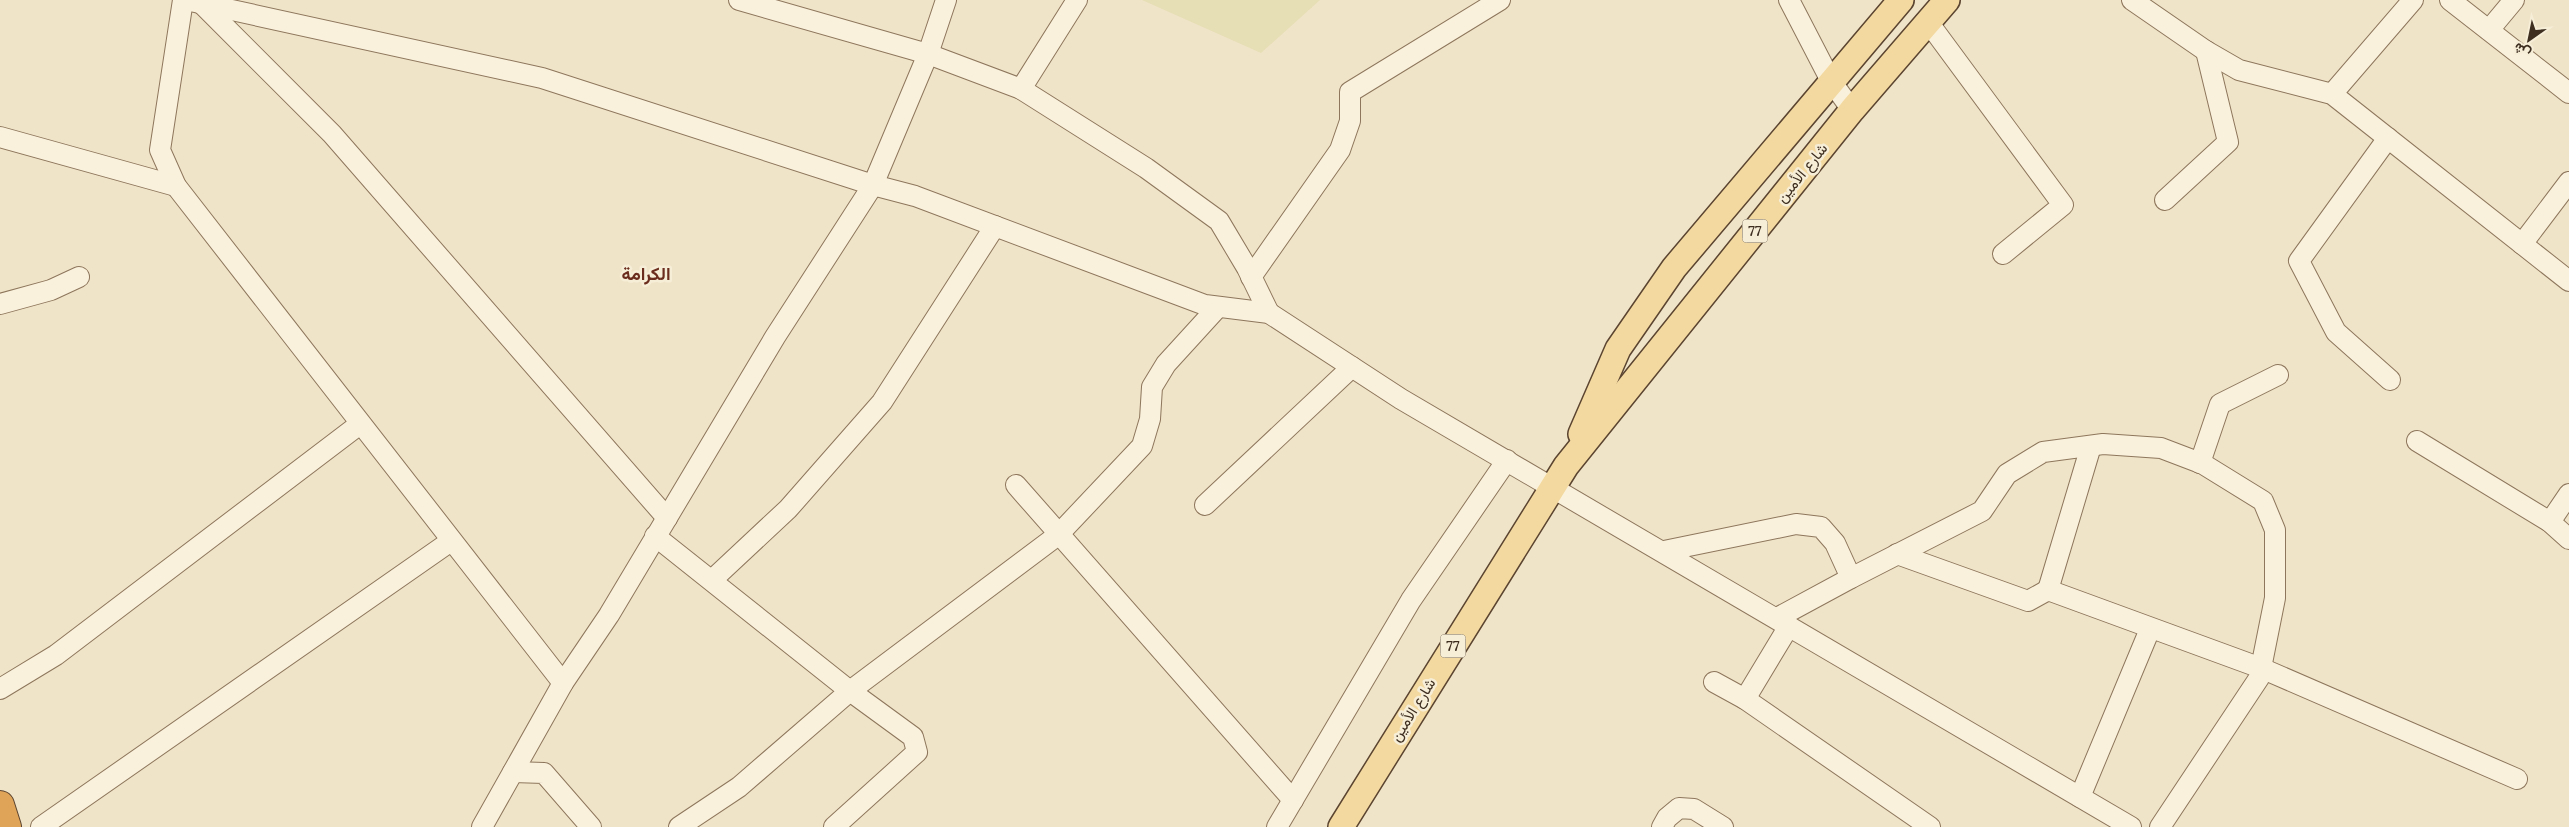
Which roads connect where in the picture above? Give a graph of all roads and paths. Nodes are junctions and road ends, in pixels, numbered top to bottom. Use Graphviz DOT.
graph roads {
  1 [pos="740,0"];
  2 [pos="946,0"];
  3 [pos="1076,0"];
  4 [pos="1500,0"];
  5 [pos="1789,0"];
  6 [pos="1901,0"];
  7 [pos="1947,0"];
  8 [pos="2132,0"];
  9 [pos="2413,0"];
  10 [pos="2450,0"];
  11 [pos="2514,0"];
  12 [pos="191,2"];
  13 [pos="1928,22"];
  14 [pos="2489,30"];
  15 [pos="2206,51"];
  16 [pos="928,54"];
  17 [pos="1831,81"];
  18 [pos="1021,89"];
  19 [pos="2569,93"];
  20 [pos="2332,94"];
  21 [pos="1852,110"];
  22 [pos="0,137"];
  23 [pos="2388,138"];
  24 [pos="2569,182"];
  25 [pos="873,185"];
  26 [pos="176,186"];
  27 [pos="2165,200"];
  28 [pos="995,226"];
  29 [pos="2522,244"];
  30 [pos="2003,254"];
  31 [pos="79,276"];
  32 [pos="1251,277"];
  33 [pos="2569,281"];
  34 [pos="0,304"];
  35 [pos="1218,306"];
  36 [pos="1270,313"];
  37 [pos="1352,367"];
  38 [pos="2278,375"];
  39 [pos="2390,380"];
  40 [pos="360,424"];
  41 [pos="2416,441"];
  42 [pos="2091,446"];
  43 [pos="1507,460"];
  44 [pos="2200,463"];
  45 [pos="1566,466"];
  46 [pos="1016,485"];
  47 [pos="1552,486"];
  48 [pos="2569,494"];
  49 [pos="1205,505"];
  50 [pos="667,518"];
  51 [pos="2550,522"];
  52 [pos="1058,534"];
  53 [pos="655,536"];
  54 [pos="2569,539"];
  55 [pos="451,541"];
  56 [pos="1664,552"];
  57 [pos="1897,554"];
  58 [pos="1851,578"];
  59 [pos="712,580"];
  60 [pos="2048,590"];
  61 [pos="1783,622"];
  62 [pos="2150,629"];
  63 [pos="2261,668"];
  64 [pos="1714,682"];
  65 [pos="563,683"];
  66 [pos="0,689"];
  67 [pos="850,691"];
  68 [pos="1745,699"];
  69 [pos="513,772"];
  70 [pos="2517,778"];
  71 [pos="2080,797"];
  72 [pos="1293,800"];
  73 [pos="41,827"];
  74 [pos="482,827"];
  75 [pos="591,827"];
  76 [pos="679,827"];
  77 [pos="834,827"];
  78 [pos="1277,827"];
  79 [pos="1340,827"];
  80 [pos="1662,827"];
  81 [pos="1723,827"];
  82 [pos="1930,827"];
  83 [pos="2131,827"];
  84 [pos="2160,827"];
  1 -- 16 [label="street"];
  2 -- 16 [label="street"];
  3 -- 18 [label="street"];
  4 -- 32 [label="street"];
  5 -- 17 [label="street"];
  6 -- 17 [label="main road, شارع الأمين / 77"];
  7 -- 13 [label="main road, شارع الأمين / 77"];
  8 -- 15 [label="street"];
  9 -- 20 [label="street"];
  10 -- 14 [label="street"];
  11 -- 14 [label="street"];
  12 -- 25 [label="street"];
  12 -- 26 [label="street"];
  12 -- 50 [label="street"];
  13 -- 21 [label="main road, شارع الأمين / 77"];
  13 -- 30 [label="street"];
  14 -- 19 [label="street"];
  15 -- 20 [label="street"];
  15 -- 27 [label="street"];
  16 -- 18 [label="street"];
  16 -- 25 [label="street"];
  17 -- 21 [label="street"];
  17 -- 45 [label="main road, شارع الأمين / 77"];
  18 -- 32 [label="street"];
  20 -- 23 [label="street"];
  21 -- 45 [label="main road, شارع الأمين / 77"];
  22 -- 26 [label="street"];
  23 -- 29 [label="street"];
  23 -- 39 [label="street"];
  24 -- 29 [label="street"];
  25 -- 28 [label="street"];
  25 -- 50 [label="street"];
  26 -- 40 [label="street"];
  28 -- 35 [label="street"];
  28 -- 59 [label="street"];
  29 -- 33 [label="street"];
  31 -- 34 [label="street"];
  32 -- 36 [label="street"];
  35 -- 36 [label="street"];
  35 -- 52 [label="street"];
  36 -- 37 [label="street"];
  37 -- 43 [label="street"];
  37 -- 49 [label="street"];
  38 -- 44 [label="street"];
  40 -- 55 [label="street"];
  40 -- 66 [label="street"];
  41 -- 51 [label="street"];
  42 -- 44 [label="street"];
  42 -- 57 [label="street"];
  42 -- 60 [label="street"];
  43 -- 47 [label="street"];
  43 -- 72 [label="street"];
  44 -- 63 [label="street"];
  45 -- 47 [label="main road, شارع الأمين / 77"];
  46 -- 52 [label="street"];
  47 -- 56 [label="street"];
  47 -- 79 [label="main road, شارع الأمين / 77"];
  48 -- 51 [label="street"];
  50 -- 53 [label="street"];
  51 -- 54 [label="street"];
  52 -- 67 [label="street"];
  52 -- 72 [label="street"];
  53 -- 59 [label="street"];
  53 -- 65 [label="street"];
  55 -- 65 [label="street"];
  55 -- 73 [label="street"];
  56 -- 58 [label="street"];
  56 -- 61 [label="street"];
  57 -- 58 [label="street"];
  57 -- 60 [label="street"];
  58 -- 61 [label="street"];
  59 -- 67 [label="street"];
  60 -- 62 [label="street"];
  61 -- 68 [label="street"];
  61 -- 71 [label="street"];
  62 -- 63 [label="street"];
  62 -- 71 [label="street"];
  63 -- 70 [label="street"];
  63 -- 84 [label="street"];
  64 -- 68 [label="street"];
  65 -- 69 [label="street"];
  67 -- 76 [label="street"];
  67 -- 77 [label="street"];
  68 -- 82 [label="street"];
  69 -- 74 [label="street"];
  69 -- 75 [label="street"];
  71 -- 83 [label="street"];
  72 -- 78 [label="street"];
  80 -- 81 [label="street"];
}
